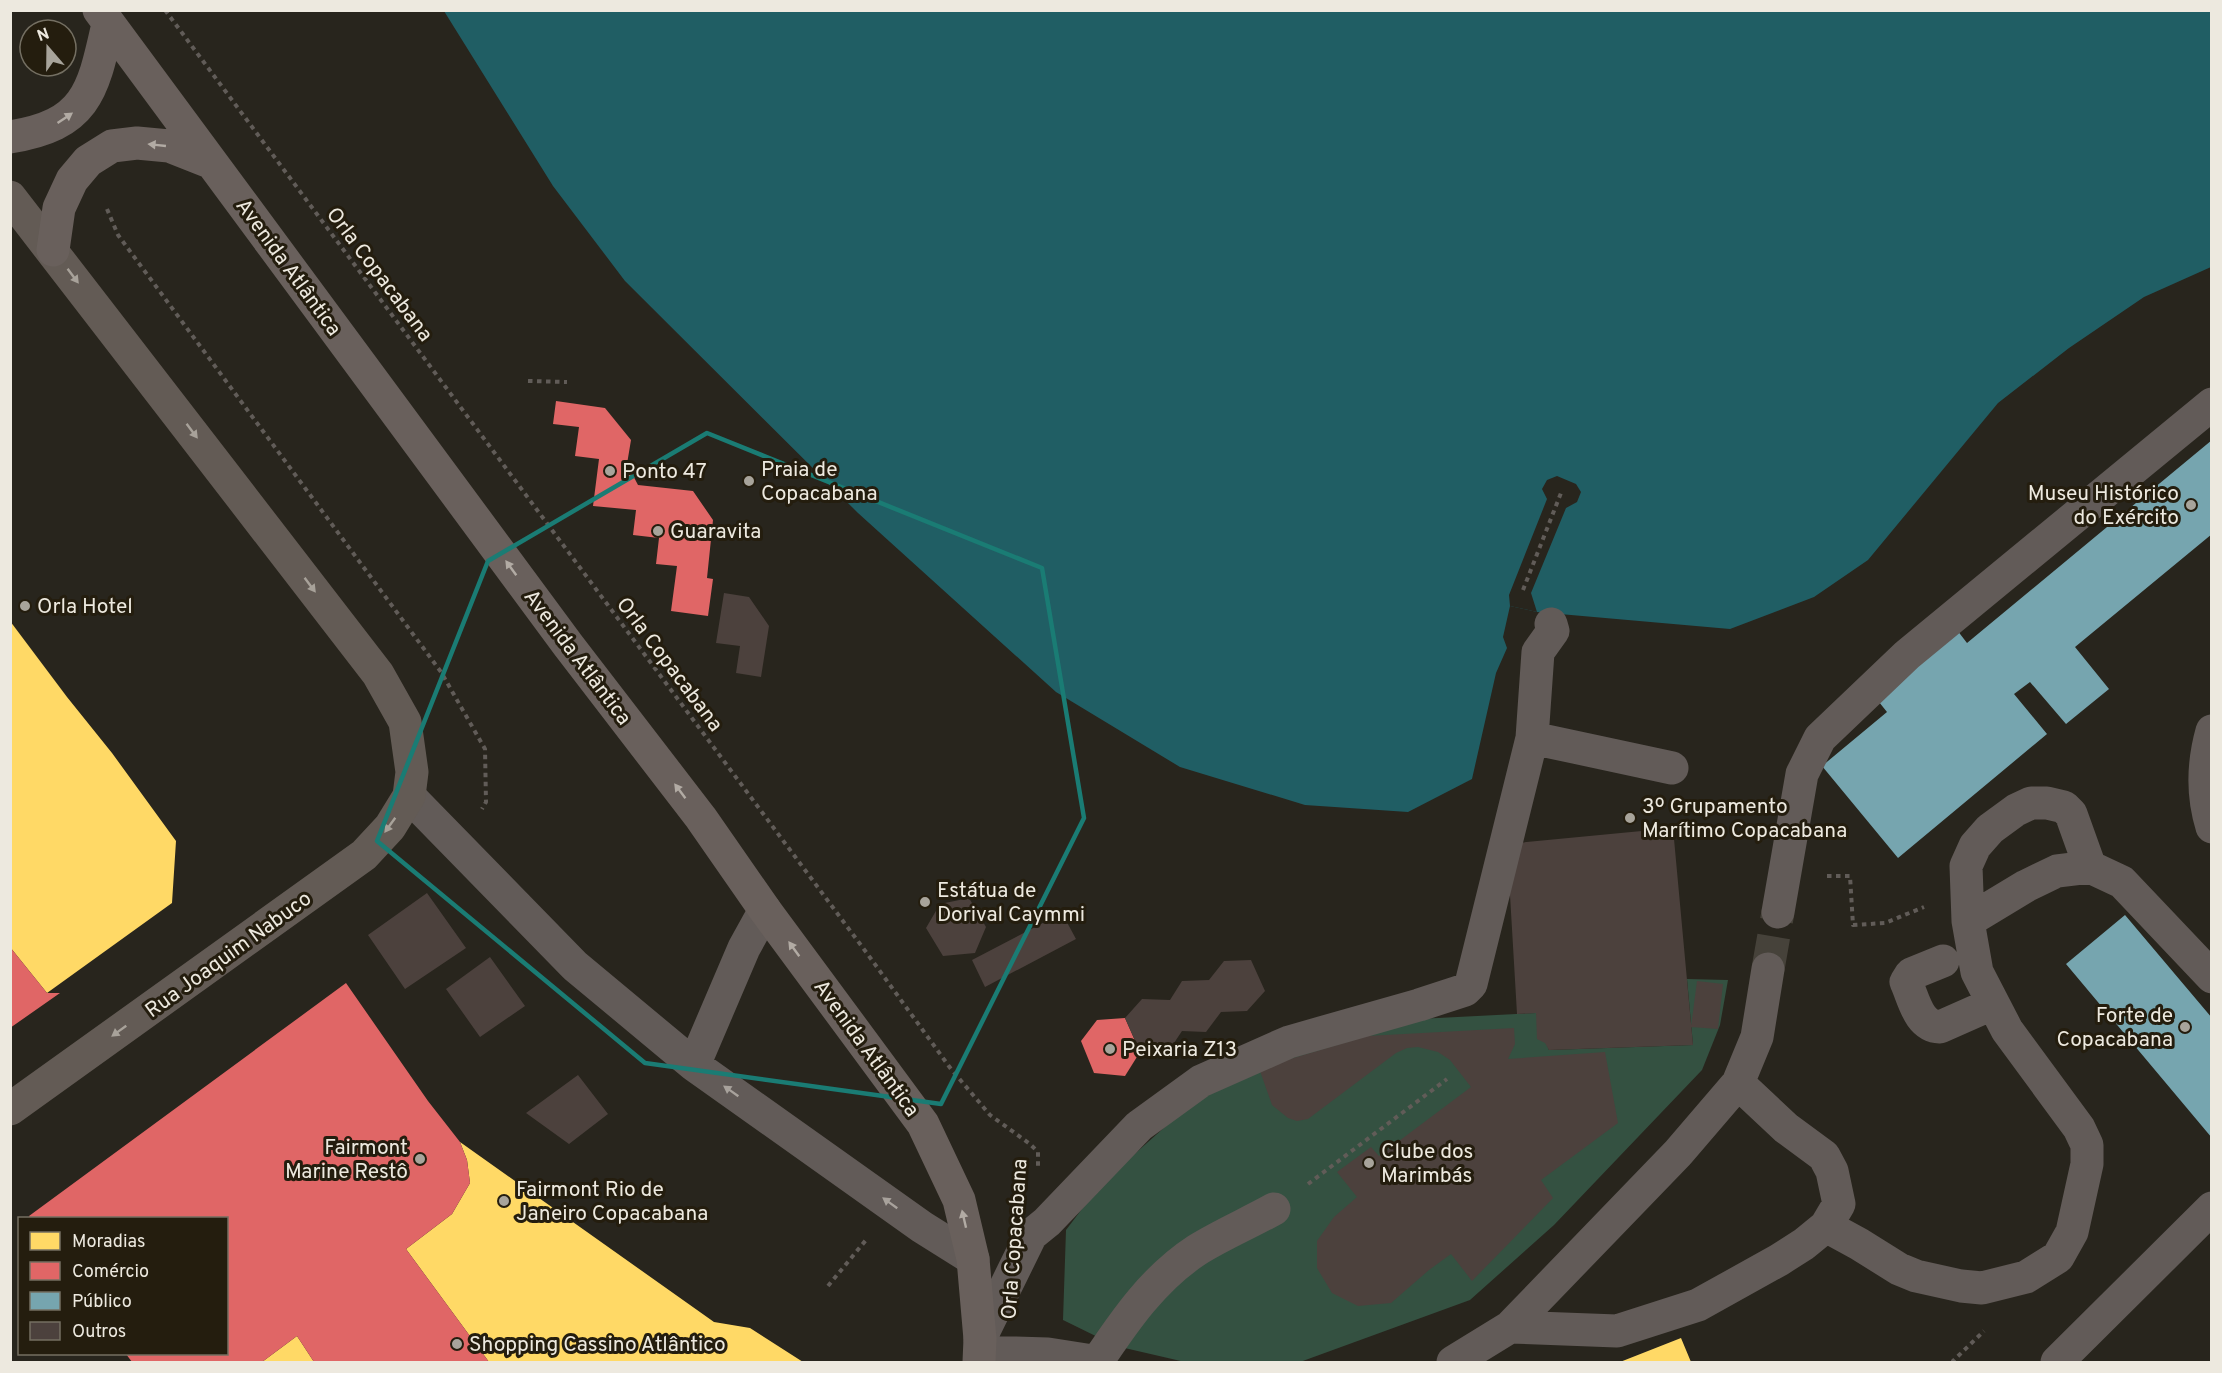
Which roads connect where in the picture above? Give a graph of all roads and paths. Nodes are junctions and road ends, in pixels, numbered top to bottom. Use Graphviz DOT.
graph roads {
  1 [pos="165,10"];
  2 [pos="104,17"];
  3 [pos="10,136"];
  4 [pos="212,163"];
  5 [pos="10,197"];
  6 [pos="106,207"];
  7 [pos="53,250"];
  8 [pos="528,381"];
  9 [pos="567,382"];
  10 [pos="2211,404"];
  11 [pos="1561,493"];
  12 [pos="1551,624"];
  13 [pos="2211,730"];
  14 [pos="1532,738"];
  15 [pos="1672,768"];
  16 [pos="410,784"];
  17 [pos="2211,827"];
  18 [pos="459,850"];
  19 [pos="2090,867"];
  20 [pos="1784,876"];
  21 [pos="1928,905"];
  22 [pos="765,910"];
  23 [pos="1778,912"];
  24 [pos="1968,921"];
  25 [pos="1943,961"];
  26 [pos="1768,969"];
  27 [pos="2211,977"];
  28 [pos="1992,1004"];
  29 [pos="694,1065"];
  30 [pos="1447,1078"];
  31 [pos="1738,1083"];
  32 [pos="10,1109"];
  33 [pos="893,1206"];
  34 [pos="2211,1208"];
  35 [pos="1274,1209"];
  36 [pos="1826,1226"];
  37 [pos="1031,1235"];
  38 [pos="973,1259"];
  39 [pos="828,1286"];
  40 [pos="1510,1327"];
  41 [pos="980,1351"];
  42 [pos="1098,1362"];
  43 [pos="1453,1362"];
  44 [pos="2057,1362"];
  1 -- 37 [label="path, Orla Copacabana"];
  3 -- 2 [label="highway, one-way"];
  2 -- 4 [label="highway, Avenida Atlântica"];
  4 -- 7 [label="highway, one-way"];
  22 -- 4 [label="highway, Avenida Atlântica, one-way"];
  5 -- 7 [label="main road"];
  6 -- 18 [label="path"];
  7 -- 16 [label="main road, one-way"];
  8 -- 9 [label="path"];
  10 -- 20 [label="street"];
  11 -- 12 [label="path"];
  12 -- 14 [label="street"];
  13 -- 17 [label="street"];
  14 -- 15 [label="street"];
  14 -- 37 [label="street"];
  16 -- 18 [label="street"];
  16 -- 32 [label="main road, Rua Joaquim Nabuco, one-way"];
  18 -- 29 [label="street"];
  19 -- 24 [label="street"];
  19 -- 24 [label="street"];
  19 -- 27 [label="street"];
  20 -- 21 [label="path"];
  20 -- 23 [label="street"];
  22 -- 29 [label="street"];
  38 -- 22 [label="highway, Avenida Atlântica, one-way"];
  24 -- 28 [label="street"];
  25 -- 28 [label="street"];
  26 -- 31 [label="street"];
  28 -- 36 [label="street"];
  33 -- 29 [label="street, one-way"];
  30 -- 35 [label="path"];
  31 -- 36 [label="street"];
  31 -- 40 [label="street"];
  33 -- 38 [label="street"];
  33 -- 39 [label="path"];
  34 -- 44 [label="street"];
  35 -- 42 [label="street"];
  36 -- 40 [label="street"];
  37 -- 41 [label="street"];
  38 -- 41 [label="highway, Avenida Atlântica"];
  40 -- 43 [label="street"];
  41 -- 42 [label="street"];
}
